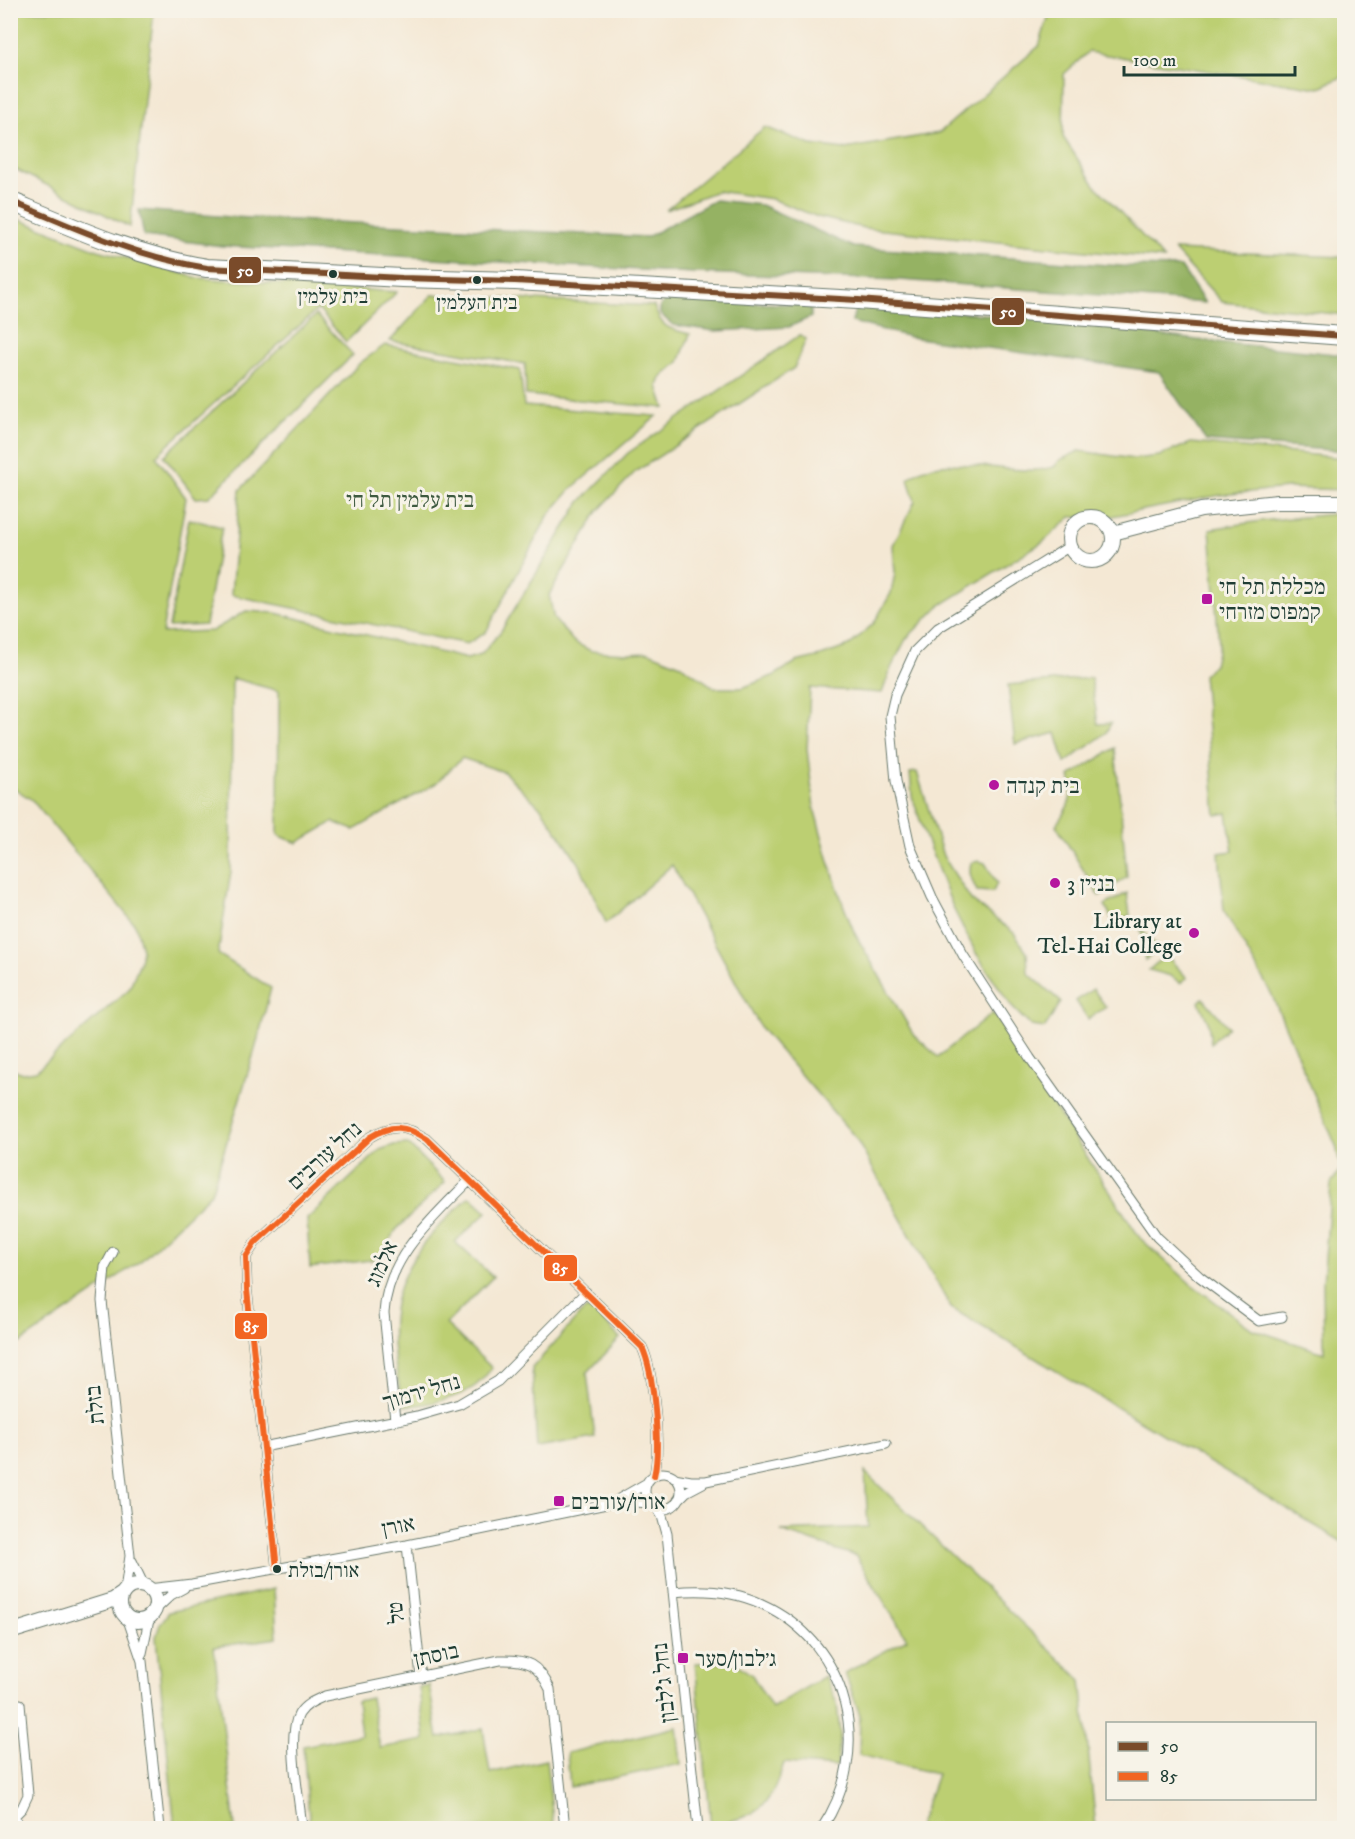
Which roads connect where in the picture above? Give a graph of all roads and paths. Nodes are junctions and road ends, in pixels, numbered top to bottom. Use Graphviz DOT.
graph roads {
  1 [pos="10,201"];
  2 [pos="1344,336"];
  3 [pos="1344,502"];
  4 [pos="1113,533"];
  5 [pos="1070,546"];
  6 [pos="470,1180"];
  7 [pos="113,1252"];
  8 [pos="586,1292"];
  9 [pos="1282,1317"];
  10 [pos="395,1420"];
  11 [pos="886,1444"];
  12 [pos="264,1447"];
  13 [pos="658,1450"];
  14 [pos="672,1476"];
  15 [pos="650,1479"];
  16 [pos="705,1481"];
  17 [pos="611,1503"];
  18 [pos="676,1503"];
  19 [pos="653,1506"];
  20 [pos="667,1534"];
  21 [pos="407,1545"];
  22 [pos="130,1556"];
  23 [pos="277,1569"];
  24 [pos="192,1584"];
  25 [pos="146,1587"];
  26 [pos="124,1592"];
  27 [pos="673,1592"];
  28 [pos="10,1608"];
  29 [pos="74,1612"];
  30 [pos="152,1613"];
  31 [pos="125,1615"];
  32 [pos="12,1632"];
  33 [pos="141,1662"];
  34 [pos="421,1677"];
  35 [pos="20,1704"];
  36 [pos="12,1816"];
  37 [pos="20,1828"];
  38 [pos="160,1828"];
  39 [pos="303,1828"];
  40 [pos="565,1828"];
  41 [pos="698,1828"];
  42 [pos="822,1828"];
  1 -- 2 [label="highway"];
  3 -- 4 [label="street"];
  4 -- 5 [label="street"];
  4 -- 5 [label="street"];
  5 -- 9 [label="street"];
  6 -- 8 [label="street, נחל עורבים"];
  6 -- 10 [label="street, אלמוג"];
  6 -- 12 [label="street, נחל עורבים"];
  7 -- 22 [label="street, בזלת"];
  8 -- 10 [label="street, נחל ירמוך"];
  8 -- 13 [label="street, נחל עורבים"];
  10 -- 12 [label="street, נחל ירמוך"];
  11 -- 16 [label="street"];
  12 -- 23 [label="street, נחל עורבים"];
  13 -- 14 [label="street, נחל עורבים"];
  13 -- 15 [label="street, נחל עורבים"];
  14 -- 15 [label="street"];
  14 -- 16 [label="street"];
  14 -- 18 [label="street"];
  15 -- 17 [label="street, אורן"];
  15 -- 19 [label="street"];
  16 -- 18 [label="street"];
  17 -- 19 [label="street, אורן"];
  17 -- 21 [label="street, אורן"];
  18 -- 19 [label="street"];
  18 -- 20 [label="street, נחל ג'לבון"];
  19 -- 20 [label="street, נחל ג'לבון"];
  20 -- 27 [label="street, נחל ג'לבון"];
  21 -- 23 [label="street, אורן"];
  21 -- 34 [label="street, טל"];
  22 -- 25 [label="street, בזלת"];
  22 -- 26 [label="street, בזלת"];
  23 -- 24 [label="street, אורן"];
  24 -- 25 [label="street, אורן"];
  24 -- 30 [label="street, אורן"];
  25 -- 26 [label="street"];
  25 -- 30 [label="street"];
  26 -- 29 [label="street"];
  26 -- 31 [label="street"];
  27 -- 41 [label="street, נחל ג'לבון"];
  27 -- 42 [label="street"];
  28 -- 32 [label="street"];
  29 -- 31 [label="street"];
  29 -- 32 [label="street"];
  30 -- 31 [label="street"];
  30 -- 33 [label="street"];
  31 -- 33 [label="street"];
  33 -- 38 [label="street"];
  34 -- 39 [label="street, בוסתן"];
  34 -- 40 [label="street, בוסתן"];
  35 -- 36 [label="street"];
  36 -- 37 [label="street"];
}
